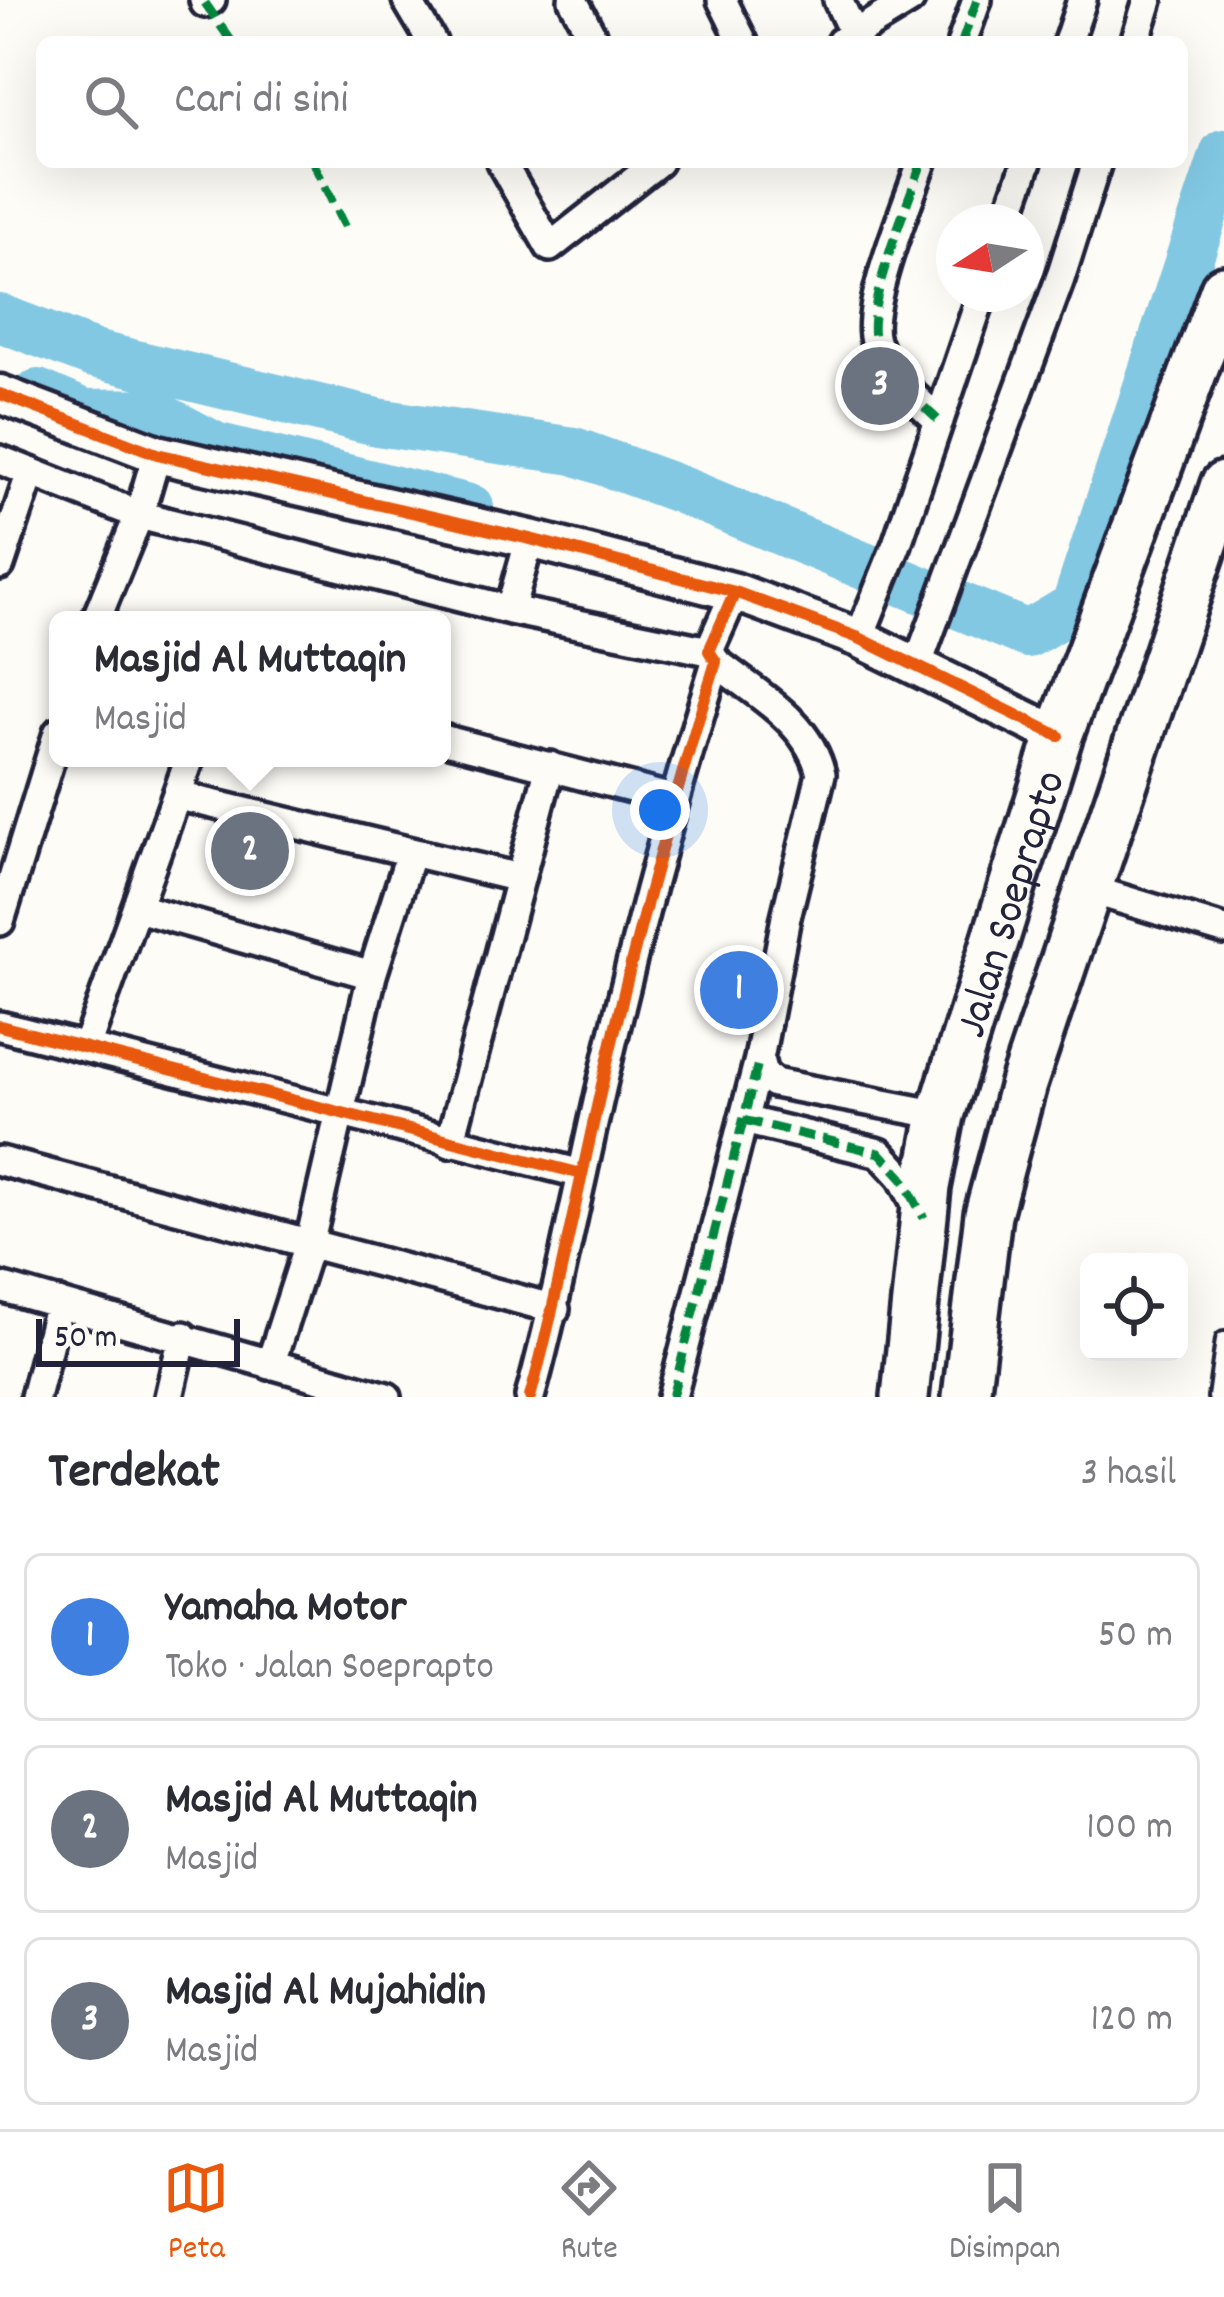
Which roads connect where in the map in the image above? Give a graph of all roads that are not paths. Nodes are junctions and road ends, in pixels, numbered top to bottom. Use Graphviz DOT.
graph roads {
  1 [pos="407,0"];
  2 [pos="573,0"];
  3 [pos="722,0"];
  4 [pos="838,0"];
  5 [pos="910,0"];
  6 [pos="976,0"];
  7 [pos="1082,0"];
  8 [pos="1148,0"];
  9 [pos="428,36"];
  10 [pos="592,36"];
  11 [pos="740,36"];
  12 [pos="847,36"];
  13 [pos="849,36"];
  14 [pos="964,36"];
  15 [pos="1070,36"];
  16 [pos="1137,36"];
  17 [pos="504,168"];
  18 [pos="650,168"];
  19 [pos="920,168"];
  20 [pos="1025,168"];
  21 [pos="1095,168"];
  22 [pos="1012,204"];
  23 [pos="1224,289"];
  24 [pos="976,312"];
  25 [pos="0,394"];
  26 [pos="939,421"];
  27 [pos="0,460"];
  28 [pos="154,465"];
  29 [pos="31,472"];
  30 [pos="1224,484"];
  31 [pos="140,511"];
  32 [pos="527,549"];
  33 [pos="0,565"];
  34 [pos="735,592"];
  35 [pos="512,604"];
  36 [pos="100,611"];
  37 [pos="864,626"];
  38 [pos="713,657"];
  39 [pos="920,660"];
  40 [pos="1060,736"];
  41 [pos="451,741"];
  42 [pos="49,757"];
  43 [pos="550,766"];
  44 [pos="187,767"];
  45 [pos="179,796"];
  46 [pos="673,799"];
  47 [pos="411,852"];
  48 [pos="8,867"];
  49 [pos="519,878"];
  50 [pos="1085,888"];
  51 [pos="138,908"];
  52 [pos="0,921"];
  53 [pos="1224,929"];
  54 [pos="372,975"];
  55 [pos="0,1026"];
  56 [pos="86,1047"];
  57 [pos="759,1058"];
  58 [pos="340,1114"];
  59 [pos="941,1115"];
  60 [pos="743,1120"];
  61 [pos="449,1143"];
  62 [pos="0,1161"];
  63 [pos="582,1174"];
  64 [pos="924,1218"];
  65 [pos="310,1241"];
  66 [pos="0,1287"];
  67 [pos="58,1303"];
  68 [pos="555,1310"];
  69 [pos="183,1336"];
  70 [pos="1224,1340"];
  71 [pos="270,1365"];
  72 [pos="35,1397"];
  73 [pos="169,1397"];
  74 [pos="387,1397"];
  75 [pos="530,1397"];
  76 [pos="672,1397"];
  77 [pos="905,1397"];
  78 [pos="966,1397"];
  79 [pos="1216,1397"];
  1 -- 9 [label="street"];
  2 -- 10 [label="street"];
  3 -- 11 [label="street"];
  4 -- 12 [label="street"];
  5 -- 13 [label="street"];
  6 -- 14 [label="street"];
  7 -- 15 [label="street"];
  8 -- 16 [label="street"];
  17 -- 18 [label="street"];
  19 -- 26 [label="street"];
  20 -- 22 [label="street"];
  21 -- 39 [label="street"];
  23 -- 40 [label="highway, Jalan Soeprapto"];
  24 -- 26 [label="street"];
  25 -- 28 [label="street"];
  26 -- 37 [label="street"];
  27 -- 29 [label="street"];
  28 -- 31 [label="street"];
  28 -- 32 [label="street"];
  29 -- 31 [label="street"];
  29 -- 33 [label="street"];
  30 -- 50 [label="highway, Jalan Soeprapto"];
  31 -- 35 [label="street"];
  31 -- 36 [label="street"];
  32 -- 34 [label="street"];
  32 -- 35 [label="street"];
  34 -- 37 [label="street"];
  34 -- 38 [label="street"];
  35 -- 38 [label="street"];
  37 -- 39 [label="street"];
  38 -- 46 [label="street"];
  38 -- 57 [label="street"];
  39 -- 40 [label="street"];
  40 -- 59 [label="highway, Jalan Soeprapto"];
  41 -- 43 [label="street"];
  42 -- 48 [label="street"];
  43 -- 46 [label="street"];
  43 -- 49 [label="street"];
  44 -- 45 [label="street"];
  45 -- 47 [label="street"];
  45 -- 51 [label="street"];
  46 -- 63 [label="street"];
  47 -- 49 [label="street"];
  47 -- 54 [label="street"];
  48 -- 52 [label="street"];
  49 -- 61 [label="street"];
  50 -- 53 [label="street"];
  50 -- 78 [label="highway, Jalan Soeprapto"];
  51 -- 54 [label="street"];
  51 -- 56 [label="street"];
  54 -- 58 [label="street"];
  55 -- 56 [label="street"];
  56 -- 58 [label="street"];
  57 -- 59 [label="street"];
  57 -- 60 [label="street"];
  58 -- 61 [label="street"];
  58 -- 65 [label="street"];
  59 -- 64 [label="highway, Jalan Soeprapto"];
  60 -- 64 [label="street"];
  60 -- 76 [label="street"];
  61 -- 63 [label="street"];
  62 -- 65 [label="street"];
  63 -- 68 [label="street"];
  64 -- 77 [label="highway, Jalan Soeprapto"];
  65 -- 68 [label="street"];
  65 -- 71 [label="street"];
  66 -- 67 [label="street"];
  67 -- 69 [label="street"];
  67 -- 72 [label="street"];
  68 -- 75 [label="street"];
  69 -- 71 [label="street"];
  69 -- 73 [label="street"];
  70 -- 79 [label="lane"];
  71 -- 74 [label="street"];
}
